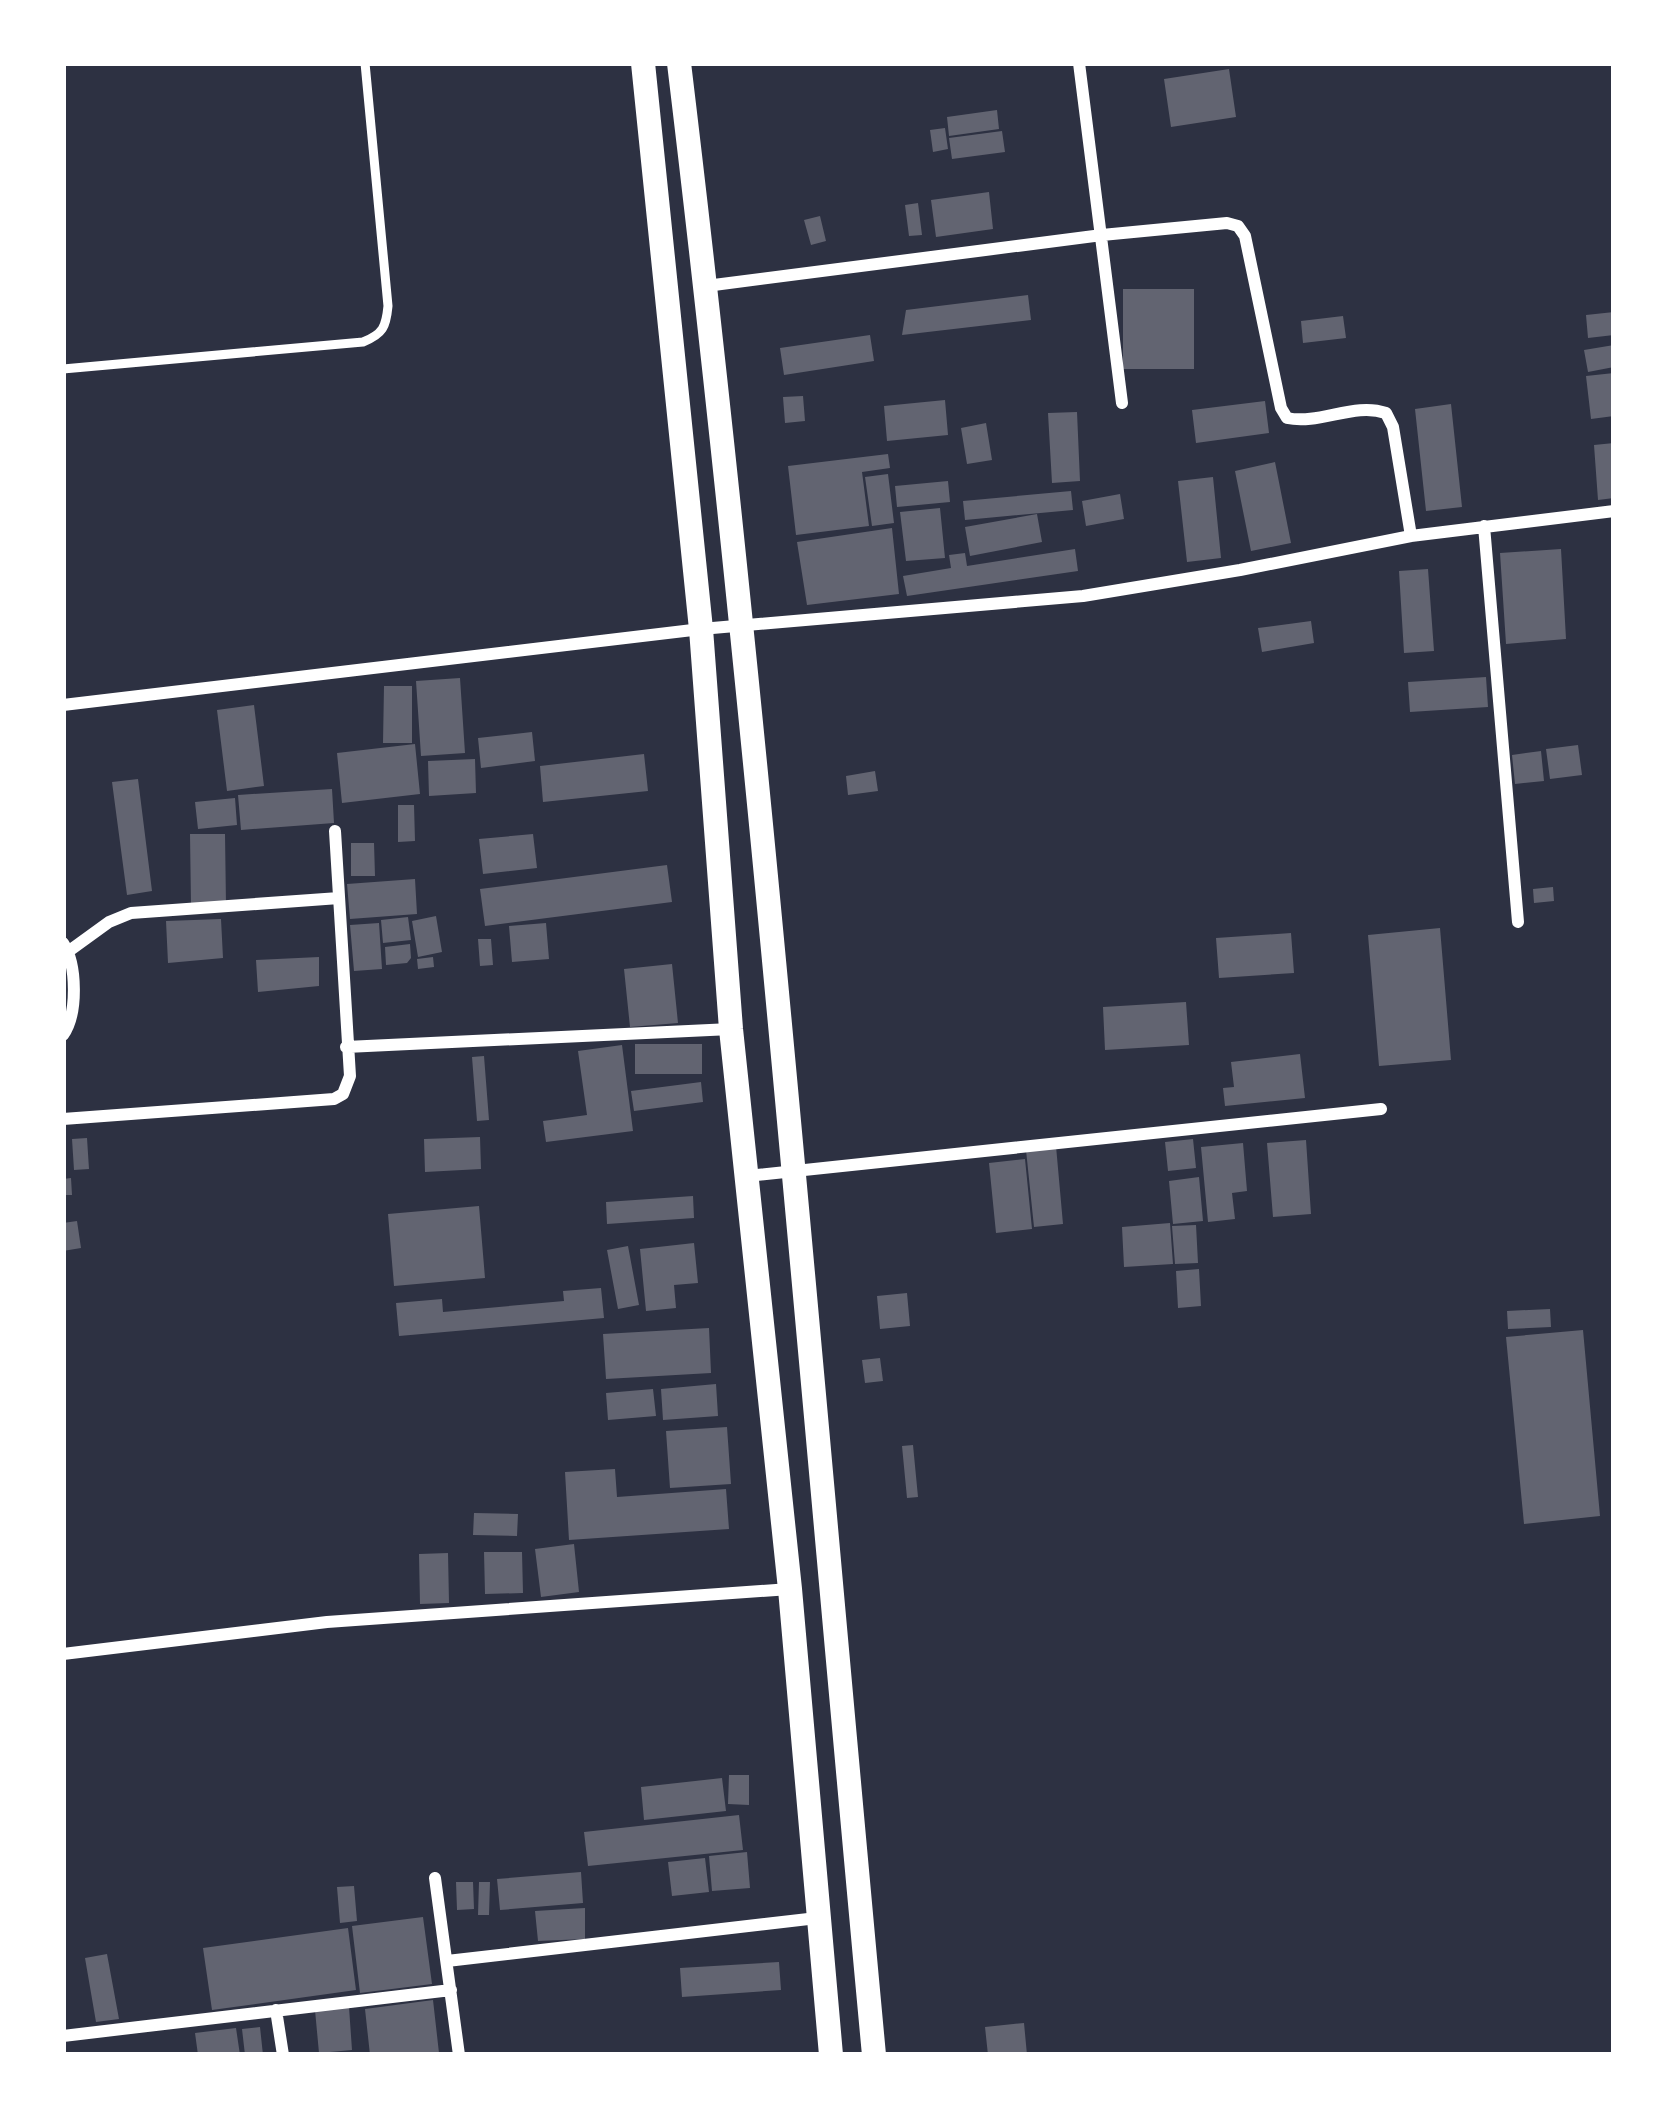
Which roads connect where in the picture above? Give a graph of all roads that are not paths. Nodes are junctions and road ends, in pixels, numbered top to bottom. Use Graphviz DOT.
graph roads {
  1 [pos="365,63"];
  2 [pos="643,63"];
  3 [pos="679,63"];
  4 [pos="1079,63"];
  5 [pos="1102,235"];
  6 [pos="705,286"];
  7 [pos="63,369"];
  8 [pos="1122,403"];
  9 [pos="1614,511"];
  10 [pos="1484,526"];
  11 [pos="1411,536"];
  12 [pos="740,628"];
  13 [pos="701,629"];
  14 [pos="63,705"];
  15 [pos="335,831"];
  16 [pos="339,898"];
  17 [pos="1519,922"];
  18 [pos="66,947"];
  19 [pos="731,1029"];
  20 [pos="63,1035"];
  21 [pos="346,1047"];
  22 [pos="1381,1109"];
  23 [pos="63,1119"];
  24 [pos="793,1171"];
  25 [pos="747,1176"];
  26 [pos="790,1589"];
  27 [pos="63,1654"];
  28 [pos="435,1878"];
  29 [pos="817,1918"];
  30 [pos="447,1961"];
  31 [pos="451,1990"];
  32 [pos="276,2010"];
  33 [pos="63,2036"];
  34 [pos="284,2055"];
  35 [pos="459,2055"];
  36 [pos="831,2055"];
  37 [pos="874,2055"];
  1 -- 7 [label="lane"];
  2 -- 13 [label="main road"];
  3 -- 6 [label="main road"];
  4 -- 5 [label="street"];
  5 -- 6 [label="street"];
  5 -- 8 [label="street"];
  5 -- 11 [label="street"];
  6 -- 12 [label="main road"];
  9 -- 10 [label="street"];
  10 -- 11 [label="street"];
  10 -- 17 [label="street"];
  11 -- 12 [label="street"];
  12 -- 13 [label="street"];
  12 -- 24 [label="main road"];
  13 -- 14 [label="street"];
  13 -- 19 [label="main road"];
  15 -- 16 [label="street"];
  16 -- 18 [label="street"];
  16 -- 21 [label="street"];
  18 -- 20 [label="street"];
  19 -- 21 [label="street"];
  19 -- 25 [label="main road"];
  21 -- 23 [label="street"];
  22 -- 24 [label="street"];
  24 -- 25 [label="street"];
  24 -- 37 [label="main road"];
  25 -- 26 [label="main road"];
  26 -- 27 [label="street"];
  26 -- 29 [label="main road"];
  28 -- 30 [label="street"];
  29 -- 30 [label="street"];
  29 -- 36 [label="main road"];
  30 -- 31 [label="street"];
  31 -- 32 [label="street"];
  31 -- 35 [label="street"];
  32 -- 33 [label="street"];
  32 -- 34 [label="street"];
}
